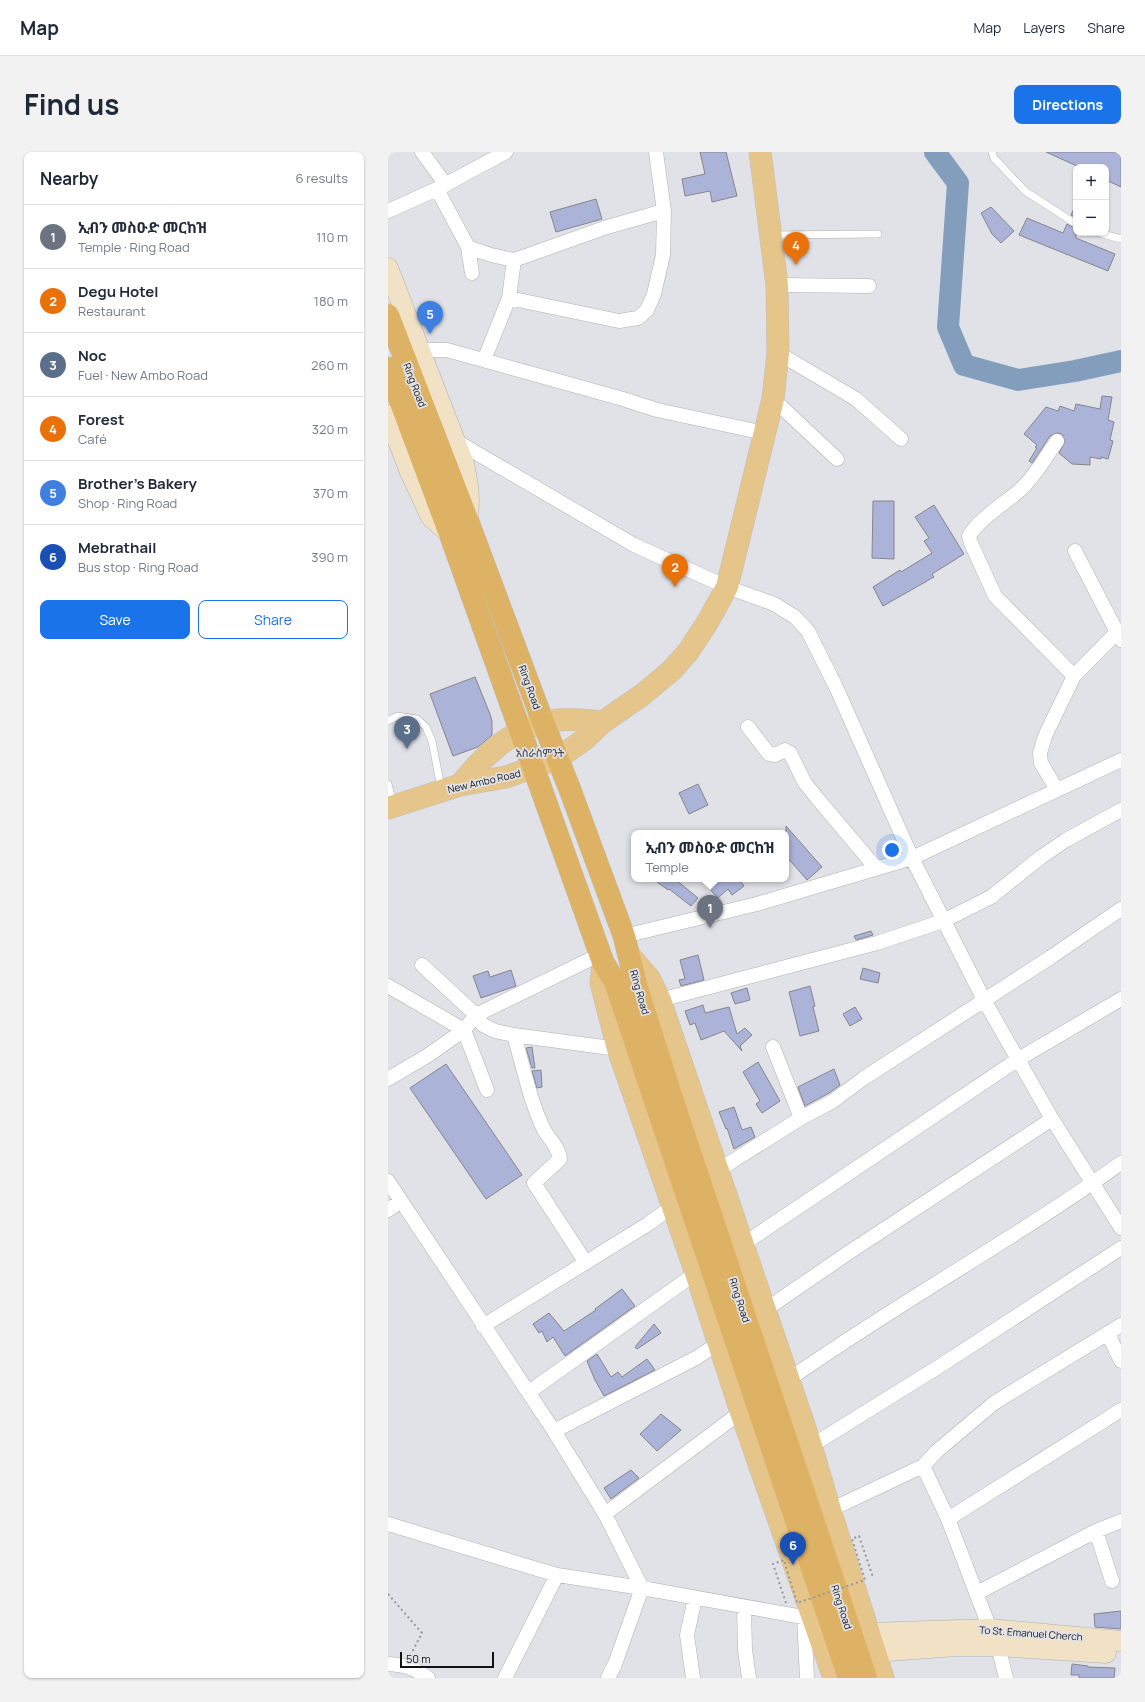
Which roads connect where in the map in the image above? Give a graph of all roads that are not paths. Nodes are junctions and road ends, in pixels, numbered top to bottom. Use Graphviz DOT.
graph roads {
  1 [pos="422,152"];
  2 [pos="506,152"];
  3 [pos="656,152"];
  4 [pos="760,152"];
  5 [pos="992,152"];
  6 [pos="442,187"];
  7 [pos="388,211"];
  8 [pos="664,211"];
  9 [pos="1073,222"];
  10 [pos="878,234"];
  11 [pos="771,235"];
  12 [pos="1109,236"];
  13 [pos="1121,239"];
  14 [pos="468,247"];
  15 [pos="514,260"];
  16 [pos="388,268"];
  17 [pos="472,273"];
  18 [pos="777,285"];
  19 [pos="869,286"];
  20 [pos="509,298"];
  21 [pos="388,315"];
  22 [pos="420,350"];
  23 [pos="778,353"];
  24 [pos="484,360"];
  25 [pos="388,368"];
  26 [pos="773,399"];
  27 [pos="388,415"];
  28 [pos="764,433"];
  29 [pos="901,439"];
  30 [pos="1057,440"];
  31 [pos="456,441"];
  32 [pos="837,459"];
  33 [pos="467,519"];
  34 [pos="450,534"];
  35 [pos="1075,551"];
  36 [pos="727,587"];
  37 [pos="1119,637"];
  38 [pos="1074,676"];
  39 [pos="388,721"];
  40 [pos="543,722"];
  41 [pos="603,722"];
  42 [pos="748,727"];
  43 [pos="521,730"];
  44 [pos="557,759"];
  45 [pos="1121,760"];
  46 [pos="533,768"];
  47 [pos="388,784"];
  48 [pos="451,788"];
  49 [pos="1057,790"];
  50 [pos="391,808"];
  51 [pos="1121,810"];
  52 [pos="912,858"];
  53 [pos="876,868"];
  54 [pos="1121,909"];
  55 [pos="943,921"];
  56 [pos="627,946"];
  57 [pos="602,958"];
  58 [pos="422,965"];
  59 [pos="388,986"];
  60 [pos="1121,999"];
  61 [pos="660,1000"];
  62 [pos="984,1000"];
  63 [pos="476,1015"];
  64 [pos="464,1030"];
  65 [pos="514,1035"];
  66 [pos="773,1047"];
  67 [pos="618,1049"];
  68 [pos="1017,1060"];
  69 [pos="388,1079"];
  70 [pos="486,1090"];
  71 [pos="801,1118"];
  72 [pos="1052,1119"];
  73 [pos="1121,1163"];
  74 [pos="717,1171"];
  75 [pos="388,1181"];
  76 [pos="1093,1184"];
  77 [pos="401,1201"];
  78 [pos="673,1206"];
  79 [pos="388,1210"];
  80 [pos="1121,1228"];
  81 [pos="742,1245"];
  82 [pos="1121,1248"];
  83 [pos="586,1263"];
  84 [pos="696,1273"];
  85 [pos="765,1310"];
  86 [pos="1121,1325"];
  87 [pos="483,1326"];
  88 [pos="1108,1334"];
  89 [pos="718,1343"];
  90 [pos="1121,1361"];
  91 [pos="788,1380"];
  92 [pos="529,1392"];
  93 [pos="1121,1410"];
  94 [pos="741,1412"];
  95 [pos="554,1431"];
  96 [pos="811,1446"];
  97 [pos="924,1466"];
  98 [pos="830,1510"];
  99 [pos="605,1514"];
  100 [pos="948,1519"];
  101 [pos="1121,1521"];
  102 [pos="388,1524"];
  103 [pos="1096,1531"];
  104 [pos="557,1575"];
  105 [pos="1112,1581"];
  106 [pos="642,1588"];
  107 [pos="977,1593"];
  108 [pos="695,1598"];
  109 [pos="744,1607"];
  110 [pos="809,1618"];
  111 [pos="994,1638"];
  112 [pos="1121,1641"];
  113 [pos="871,1643"];
  114 [pos="1121,1654"];
  115 [pos="388,1664"];
  116 [pos="428,1678"];
  117 [pos="505,1678"];
  118 [pos="608,1678"];
  119 [pos="693,1678"];
  120 [pos="749,1678"];
  121 [pos="807,1678"];
  122 [pos="834,1678"];
  123 [pos="849,1678"];
  124 [pos="866,1678"];
  125 [pos="883,1678"];
  126 [pos="1006,1678"];
  1 -- 6 [label="street"];
  2 -- 6 [label="street"];
  3 -- 8 [label="street"];
  4 -- 11 [label="main road, New Ambo Road"];
  5 -- 9 [label="lane"];
  6 -- 7 [label="street"];
  6 -- 14 [label="street"];
  8 -- 15 [label="street"];
  8 -- 20 [label="street"];
  10 -- 11 [label="lane"];
  11 -- 18 [label="main road, New Ambo Road"];
  12 -- 13 [label="lane"];
  14 -- 15 [label="street"];
  14 -- 17 [label="street"];
  15 -- 20 [label="street"];
  16 -- 22 [label="main road"];
  18 -- 19 [label="street"];
  18 -- 23 [label="main road, New Ambo Road"];
  20 -- 24 [label="street"];
  21 -- 33 [label="highway, Ring Road"];
  22 -- 24 [label="street"];
  22 -- 31 [label="main road"];
  23 -- 26 [label="main road, New Ambo Road"];
  23 -- 29 [label="street"];
  24 -- 28 [label="street"];
  25 -- 34 [label="highway, Ring Road"];
  26 -- 28 [label="main road, New Ambo Road"];
  26 -- 32 [label="street"];
  27 -- 34 [label="main road"];
  28 -- 36 [label="main road, New Ambo Road"];
  30 -- 38 [label="street"];
  31 -- 33 [label="main road"];
  31 -- 36 [label="street"];
  33 -- 40 [label="highway, Ring Road"];
  34 -- 43 [label="highway, Ring Road"];
  35 -- 37 [label="street"];
  36 -- 41 [label="main road, New Ambo Road"];
  36 -- 52 [label="street"];
  37 -- 38 [label="street"];
  38 -- 49 [label="street"];
  39 -- 48 [label="lane"];
  40 -- 41 [label="main road"];
  40 -- 43 [label="main road"];
  40 -- 44 [label="highway, Ring Road"];
  41 -- 44 [label="main road, New Ambo Road"];
  42 -- 53 [label="street"];
  43 -- 46 [label="highway, Ring Road"];
  43 -- 48 [label="main road"];
  44 -- 46 [label="main road, New Ambo Road"];
  44 -- 56 [label="highway, Ring Road"];
  45 -- 49 [label="street"];
  46 -- 48 [label="main road, New Ambo Road"];
  46 -- 57 [label="highway, Ring Road"];
  47 -- 50 [label="lane"];
  48 -- 50 [label="main road, New Ambo Road"];
  49 -- 52 [label="street"];
  51 -- 55 [label="street"];
  52 -- 53 [label="street"];
  52 -- 55 [label="street"];
  53 -- 56 [label="street"];
  54 -- 62 [label="street"];
  55 -- 61 [label="street"];
  55 -- 62 [label="street"];
  56 -- 61 [label="main road"];
  56 -- 124 [label="highway, Ring Road"];
  57 -- 63 [label="street"];
  57 -- 67 [label="main road"];
  57 -- 123 [label="highway, Ring Road"];
  58 -- 63 [label="street"];
  59 -- 64 [label="street"];
  60 -- 68 [label="street"];
  61 -- 74 [label="main road"];
  62 -- 68 [label="street"];
  62 -- 71 [label="street"];
  63 -- 64 [label="street"];
  63 -- 65 [label="street"];
  64 -- 69 [label="street"];
  64 -- 70 [label="street"];
  65 -- 67 [label="street"];
  65 -- 83 [label="street"];
  66 -- 71 [label="street"];
  67 -- 78 [label="main road"];
  68 -- 72 [label="street"];
  68 -- 81 [label="street"];
  71 -- 74 [label="street"];
  72 -- 76 [label="street"];
  72 -- 85 [label="street"];
  73 -- 76 [label="street"];
  74 -- 81 [label="main road"];
  75 -- 77 [label="street"];
  76 -- 80 [label="street"];
  76 -- 91 [label="street"];
  77 -- 79 [label="street"];
  77 -- 87 [label="street"];
  78 -- 83 [label="street"];
  78 -- 84 [label="main road"];
  81 -- 85 [label="main road"];
  82 -- 96 [label="street"];
  83 -- 87 [label="street"];
  84 -- 89 [label="main road"];
  84 -- 92 [label="street"];
  85 -- 91 [label="main road"];
  86 -- 88 [label="street"];
  87 -- 92 [label="street"];
  88 -- 90 [label="street"];
  88 -- 97 [label="street"];
  89 -- 94 [label="main road"];
  89 -- 95 [label="street"];
  91 -- 96 [label="main road"];
  92 -- 95 [label="street"];
  93 -- 100 [label="street"];
  94 -- 99 [label="street"];
  94 -- 110 [label="main road"];
  95 -- 99 [label="street"];
  96 -- 98 [label="main road"];
  97 -- 98 [label="street"];
  97 -- 100 [label="street"];
  98 -- 113 [label="main road"];
  99 -- 106 [label="street"];
  100 -- 107 [label="street"];
  101 -- 103 [label="street"];
  102 -- 104 [label="street"];
  103 -- 105 [label="street"];
  103 -- 107 [label="street"];
  104 -- 106 [label="street"];
  104 -- 117 [label="street"];
  106 -- 108 [label="street"];
  106 -- 118 [label="street"];
  107 -- 111 [label="street"];
  108 -- 109 [label="street"];
  108 -- 119 [label="street"];
  109 -- 110 [label="street"];
  109 -- 120 [label="street"];
  110 -- 121 [label="street"];
  110 -- 122 [label="main road"];
  111 -- 112 [label="main road, To St. Emanuel Cherch"];
  111 -- 113 [label="main road, To St. Emanuel Cherch"];
  111 -- 114 [label="main road, To St. Emanuel Cherch"];
  111 -- 126 [label="street"];
  113 -- 125 [label="main road"];
  115 -- 116 [label="street"];
}
